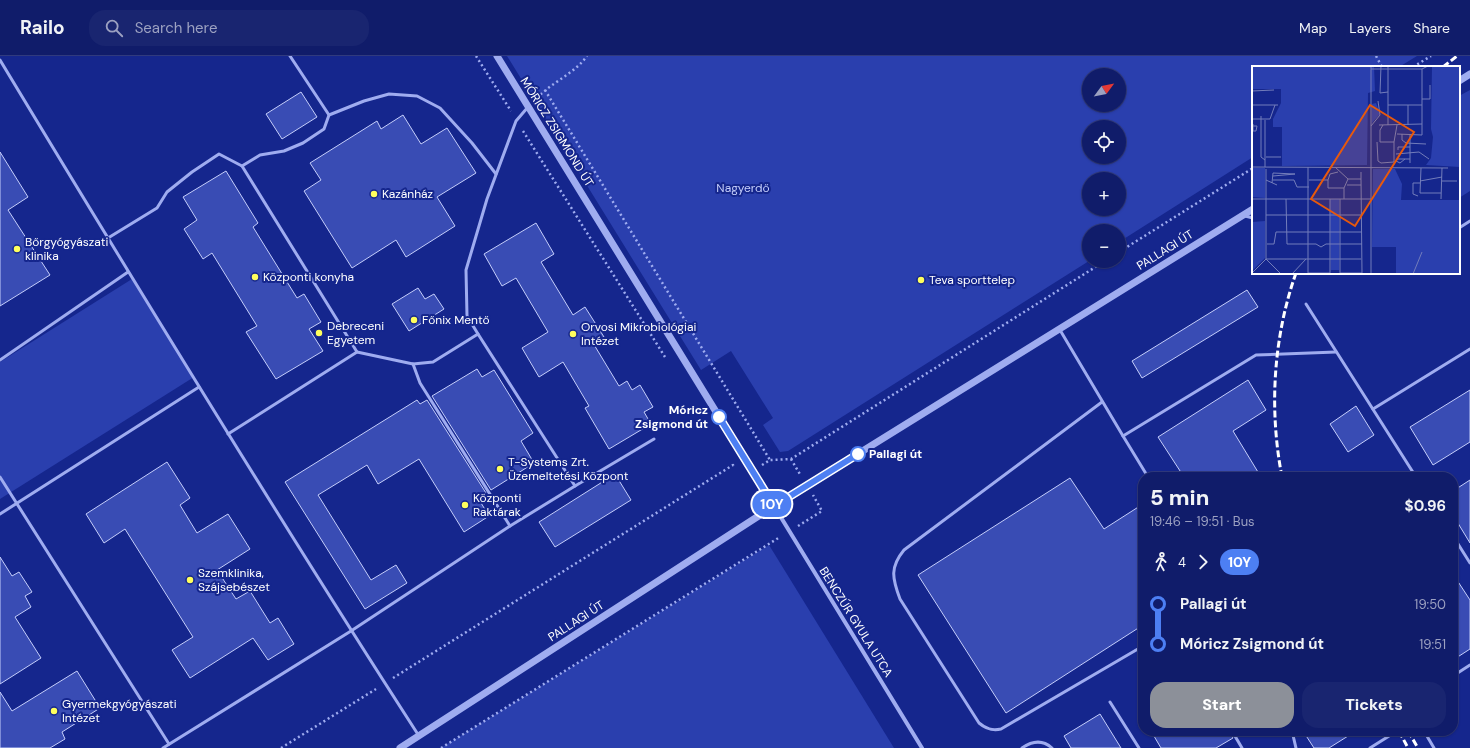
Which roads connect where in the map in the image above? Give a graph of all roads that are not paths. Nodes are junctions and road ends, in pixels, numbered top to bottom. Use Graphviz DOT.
graph roads {
  1 [pos="290,56"];
  2 [pos="497,56"];
  3 [pos="0,60"];
  4 [pos="1470,74"];
  5 [pos="1460,80"];
  6 [pos="529,106"];
  7 [pos="329,115"];
  8 [pos="242,166"];
  9 [pos="496,174"];
  10 [pos="1252,210"];
  11 [pos="1243,215"];
  12 [pos="1252,218"];
  13 [pos="1470,221"];
  14 [pos="1460,227"];
  15 [pos="108,238"];
  16 [pos="128,272"];
  17 [pos="1306,304"];
  18 [pos="1059,329"];
  19 [pos="478,334"];
  20 [pos="1470,349"];
  21 [pos="357,352"];
  22 [pos="1336,352"];
  23 [pos="0,360"];
  24 [pos="414,364"];
  25 [pos="199,388"];
  26 [pos="1102,402"];
  27 [pos="1373,409"];
  28 [pos="228,434"];
  29 [pos="1123,436"];
  30 [pos="654,439"];
  31 [pos="1145,472"];
  32 [pos="1413,472"];
  33 [pos="0,477"];
  34 [pos="575,486"];
  35 [pos="16,503"];
  36 [pos="774,506"];
  37 [pos="0,514"];
  38 [pos="510,526"];
  39 [pos="1458,544"];
  40 [pos="1470,564"];
  41 [pos="351,631"];
  42 [pos="1138,649"];
  43 [pos="1470,665"];
  44 [pos="1458,673"];
  45 [pos="1110,702"];
  46 [pos="419,736"];
  47 [pos="1235,736"];
  48 [pos="1293,736"];
  49 [pos="1389,736"];
  50 [pos="1427,736"];
  51 [pos="169,744"];
  52 [pos="163,748"];
  53 [pos="400,748"];
  54 [pos="922,748"];
  55 [pos="1022,748"];
  56 [pos="1052,748"];
  57 [pos="1139,748"];
  58 [pos="1242,748"];
  59 [pos="1296,748"];
  60 [pos="1370,748"];
  61 [pos="1434,748"];
  1 -- 7 [label="lane"];
  2 -- 6 [label="street, MÓRICZ ZSIGMOND ÚT"];
  3 -- 15 [label="lane"];
  4 -- 5 [label="street"];
  6 -- 9 [label="lane"];
  6 -- 36 [label="street, MÓRICZ ZSIGMOND ÚT"];
  7 -- 8 [label="lane"];
  7 -- 9 [label="lane"];
  8 -- 15 [label="lane"];
  8 -- 21 [label="lane"];
  9 -- 19 [label="lane"];
  10 -- 11 [label="street, PALLAGI ÚT"];
  11 -- 12 [label="lane"];
  11 -- 18 [label="street, PALLAGI ÚT"];
  13 -- 14 [label="lane"];
  15 -- 16 [label="lane"];
  16 -- 23 [label="lane"];
  16 -- 25 [label="lane"];
  17 -- 22 [label="lane"];
  18 -- 26 [label="lane"];
  18 -- 36 [label="street, PALLAGI ÚT"];
  19 -- 24 [label="lane"];
  19 -- 34 [label="lane"];
  20 -- 27 [label="lane"];
  21 -- 24 [label="lane"];
  21 -- 28 [label="lane"];
  22 -- 27 [label="lane"];
  22 -- 29 [label="lane"];
  24 -- 38 [label="lane"];
  25 -- 28 [label="lane"];
  25 -- 35 [label="lane"];
  26 -- 29 [label="lane"];
  26 -- 42 [label="lane"];
  27 -- 32 [label="lane"];
  28 -- 41 [label="lane"];
  29 -- 31 [label="lane"];
  30 -- 34 [label="lane"];
  33 -- 35 [label="lane"];
  34 -- 38 [label="lane"];
  35 -- 37 [label="lane"];
  35 -- 51 [label="lane"];
  36 -- 46 [label="street, PALLAGI ÚT"];
  36 -- 54 [label="street, BENCZÚR GYULA UTCA"];
  38 -- 41 [label="lane"];
  39 -- 40 [label="lane"];
  41 -- 46 [label="lane"];
  41 -- 51 [label="lane"];
  43 -- 44 [label="lane"];
  45 -- 57 [label="lane"];
  46 -- 53 [label="street, PALLAGI ÚT"];
  47 -- 58 [label="lane"];
  48 -- 59 [label="lane"];
  49 -- 60 [label="lane"];
  50 -- 61 [label="lane"];
  51 -- 52 [label="lane"];
  55 -- 56 [label="lane"];
}
